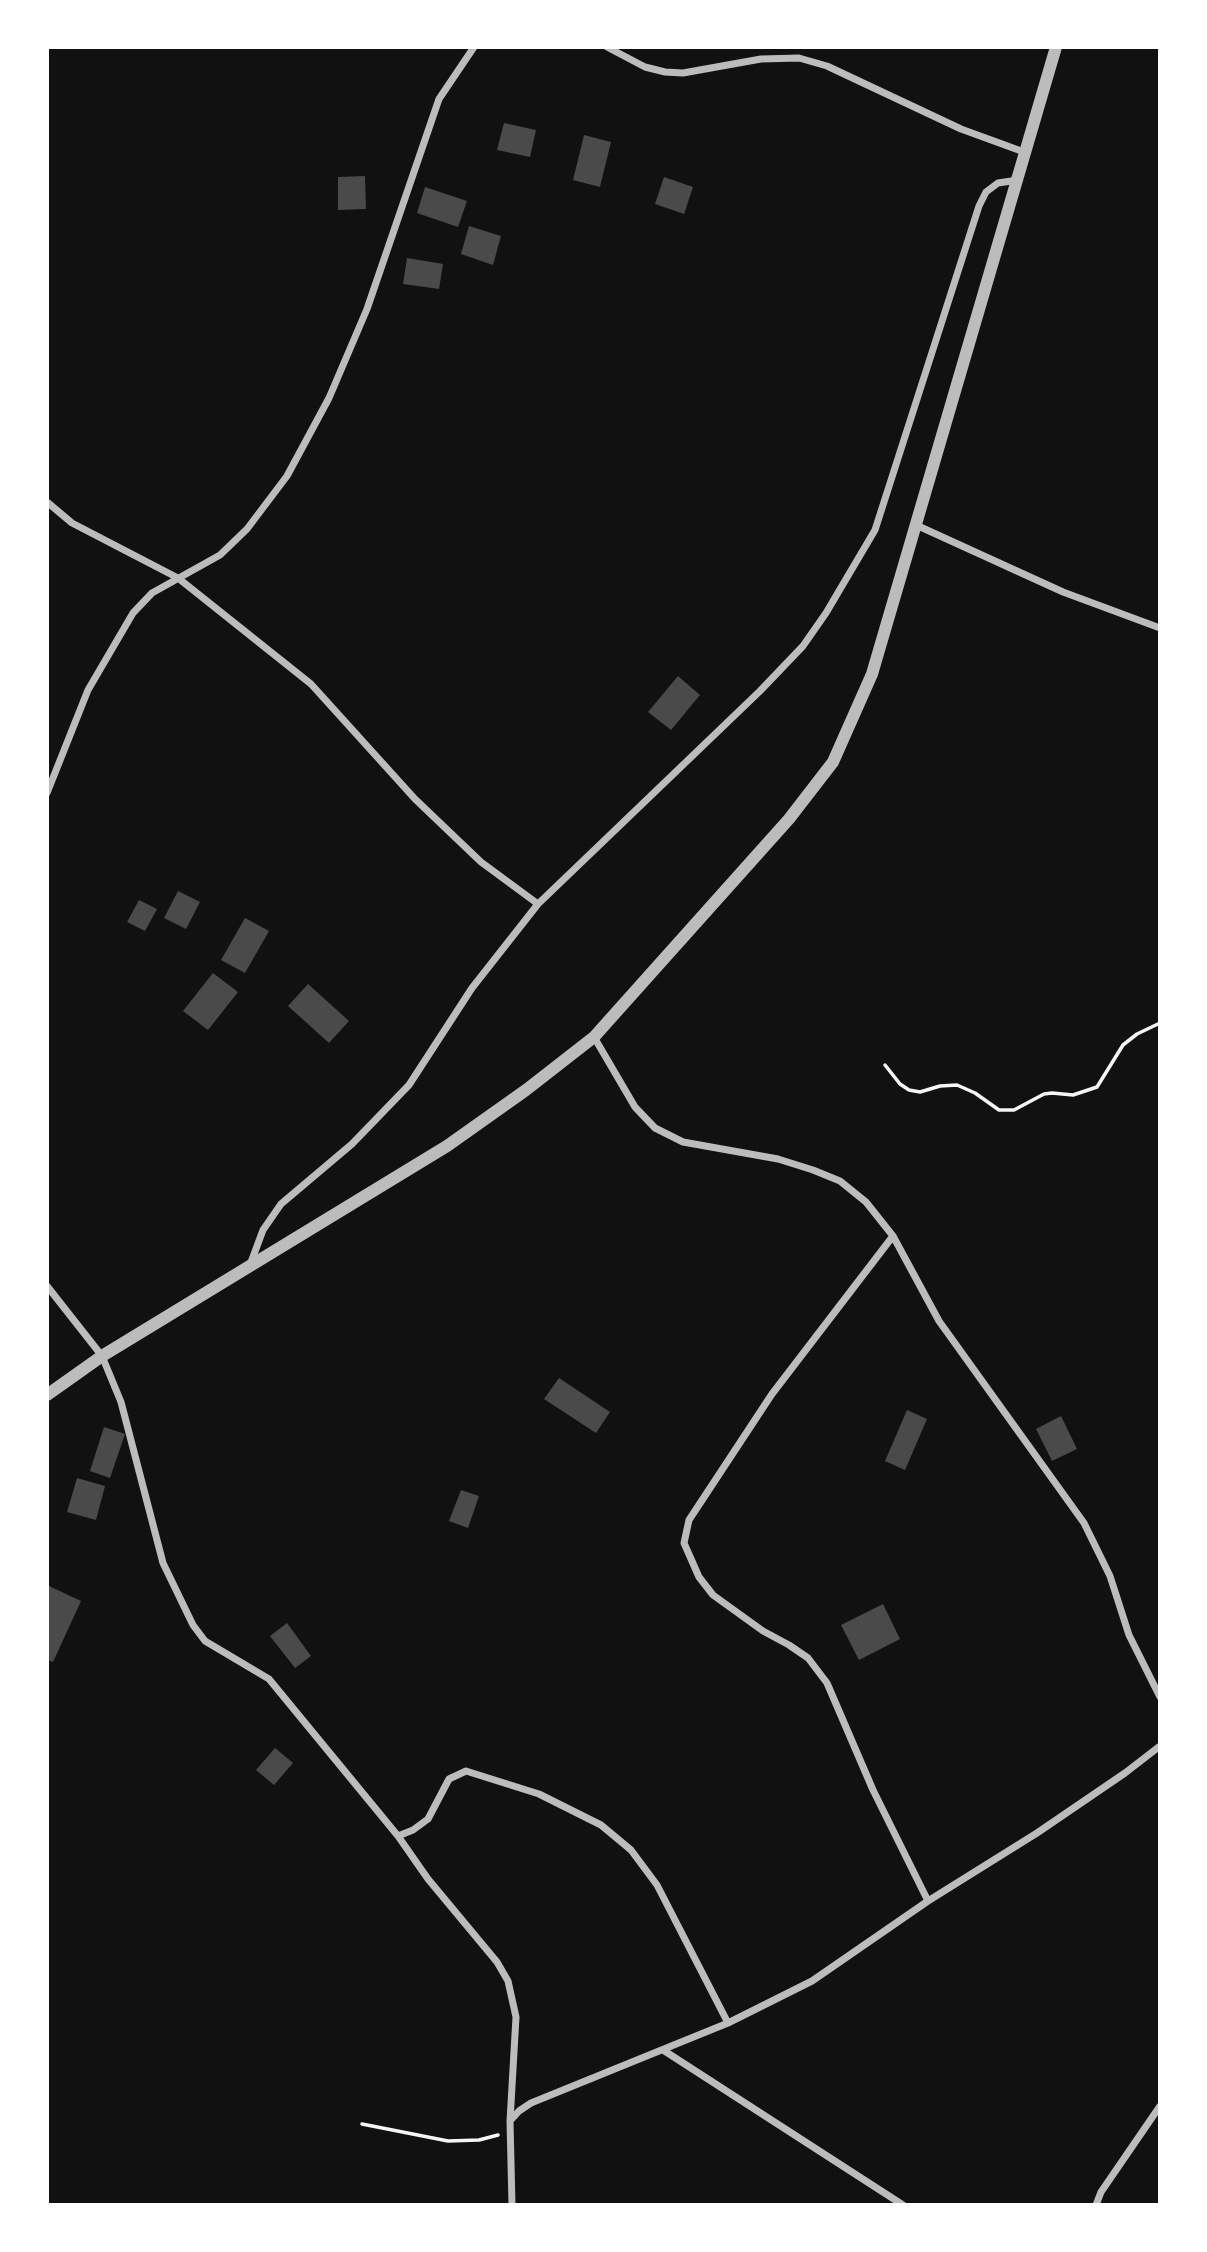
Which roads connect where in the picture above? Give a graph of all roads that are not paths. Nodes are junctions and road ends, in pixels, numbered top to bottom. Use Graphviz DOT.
graph roads {
  1 [pos="474,47"];
  2 [pos="607,47"];
  3 [pos="1056,47"];
  4 [pos="1024,152"];
  5 [pos="1018,180"];
  6 [pos="47,502"];
  7 [pos="916,525"];
  8 [pos="178,578"];
  9 [pos="1160,628"];
  10 [pos="47,793"];
  11 [pos="538,904"];
  12 [pos="594,1037"];
  13 [pos="892,1236"];
  14 [pos="249,1269"];
  15 [pos="47,1286"];
  16 [pos="102,1356"];
  17 [pos="47,1395"];
  18 [pos="1160,1697"];
  19 [pos="1160,1746"];
  20 [pos="398,1836"];
  21 [pos="928,1901"];
  22 [pos="728,2023"];
  23 [pos="663,2050"];
  24 [pos="1160,2106"];
  25 [pos="510,2121"];
  26 [pos="512,2205"];
  27 [pos="903,2205"];
  28 [pos="1096,2205"];
  1 -- 8 [label="street"];
  2 -- 4 [label="street"];
  3 -- 4 [label="street"];
  4 -- 5 [label="street"];
  5 -- 7 [label="street"];
  5 -- 11 [label="street"];
  6 -- 8 [label="street"];
  7 -- 9 [label="street"];
  7 -- 12 [label="street"];
  8 -- 10 [label="street"];
  8 -- 11 [label="street"];
  11 -- 14 [label="street"];
  12 -- 13 [label="street"];
  12 -- 14 [label="street"];
  13 -- 18 [label="street"];
  13 -- 21 [label="street"];
  14 -- 16 [label="street"];
  15 -- 16 [label="street"];
  16 -- 17 [label="street"];
  16 -- 20 [label="street"];
  19 -- 21 [label="street"];
  20 -- 22 [label="street"];
  20 -- 25 [label="street"];
  21 -- 22 [label="street"];
  22 -- 23 [label="street"];
  23 -- 25 [label="street"];
  23 -- 27 [label="street"];
  24 -- 28 [label="street"];
  25 -- 26 [label="street"];
}
